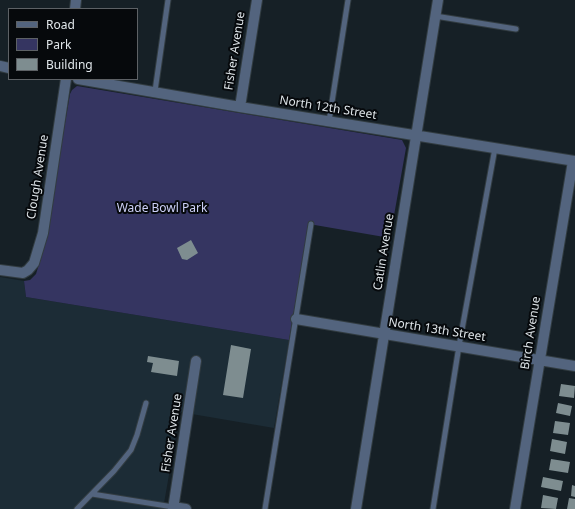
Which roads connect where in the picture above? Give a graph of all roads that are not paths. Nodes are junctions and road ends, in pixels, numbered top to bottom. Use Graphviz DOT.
graph roads {
  1 [pos="168,0"];
  2 [pos="257,0"];
  3 [pos="348,0"];
  4 [pos="438,0"];
  5 [pos="435,16"];
  6 [pos="516,30"];
  7 [pos="66,80"];
  8 [pos="84,80"];
  9 [pos="155,91"];
  10 [pos="240,107"];
  11 [pos="329,121"];
  12 [pos="416,135"];
  13 [pos="495,148"];
  14 [pos="574,161"];
  15 [pos="311,224"];
  16 [pos="0,270"];
  17 [pos="296,319"];
  18 [pos="385,334"];
  19 [pos="459,346"];
  20 [pos="540,360"];
  21 [pos="196,361"];
  22 [pos="575,366"];
  23 [pos="146,403"];
  24 [pos="92,494"];
  25 [pos="173,508"];
  26 [pos="77,509"];
  27 [pos="186,509"];
  28 [pos="265,509"];
  29 [pos="356,509"];
  30 [pos="433,509"];
  31 [pos="515,509"];
  1 -- 9 [label="lane"];
  2 -- 10 [label="street, Fisher Avenue"];
  3 -- 11 [label="lane"];
  4 -- 5 [label="street, Catlin Avenue"];
  5 -- 6 [label="lane"];
  5 -- 12 [label="street, Catlin Avenue"];
  7 -- 16 [label="street, Clough Avenue"];
  8 -- 9 [label="street, North 12th Street"];
  9 -- 10 [label="street, North 12th Street"];
  10 -- 11 [label="street, North 12th Street"];
  11 -- 12 [label="street, North 12th Street"];
  12 -- 13 [label="street, North 12th Street"];
  12 -- 18 [label="street, Catlin Avenue"];
  13 -- 14 [label="street, North 12th Street"];
  13 -- 19 [label="lane"];
  14 -- 20 [label="street, Birch Avenue"];
  15 -- 17 [label="lane"];
  17 -- 18 [label="street, North 13th Street"];
  17 -- 28 [label="lane"];
  18 -- 19 [label="street, North 13th Street"];
  18 -- 29 [label="street, Catlin Avenue"];
  19 -- 20 [label="street, North 13th Street"];
  19 -- 30 [label="lane"];
  20 -- 22 [label="street, North 13th Street"];
  20 -- 31 [label="street, Birch Avenue"];
  21 -- 25 [label="street, Fisher Avenue"];
  23 -- 24 [label="lane"];
  24 -- 25 [label="lane"];
  24 -- 26 [label="lane"];
  25 -- 27 [label="street"];
}
